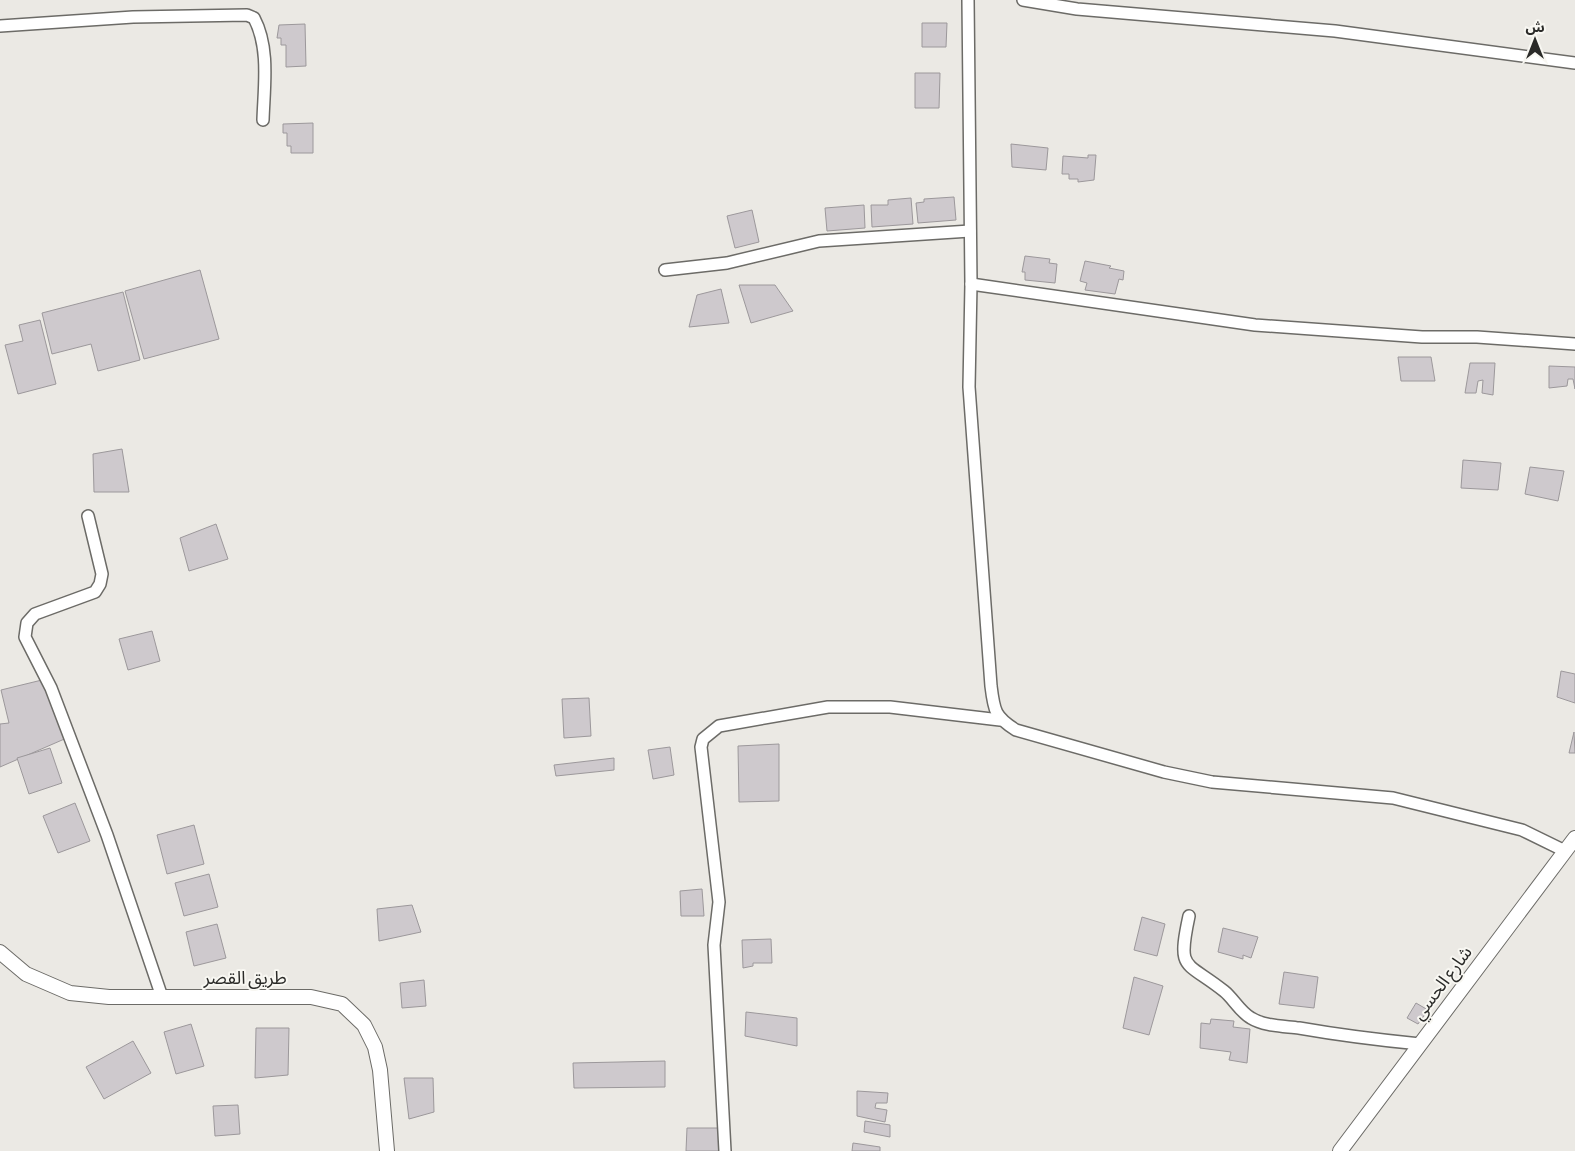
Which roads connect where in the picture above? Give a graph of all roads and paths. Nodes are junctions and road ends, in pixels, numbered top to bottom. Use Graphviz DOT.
graph roads {
  1 [pos="968,0"];
  2 [pos="1023,0"];
  3 [pos="0,26"];
  4 [pos="1575,63"];
  5 [pos="263,120"];
  6 [pos="970,231"];
  7 [pos="664,270"];
  8 [pos="971,284"];
  9 [pos="1575,344"];
  10 [pos="88,516"];
  11 [pos="1000,720"];
  12 [pos="1575,838"];
  13 [pos="1565,851"];
  14 [pos="1189,916"];
  15 [pos="0,952"];
  16 [pos="162,997"];
  17 [pos="1420,1044"];
  18 [pos="386,1151"];
  19 [pos="725,1151"];
  20 [pos="1340,1151"];
  1 -- 6 [label="street"];
  2 -- 4 [label="street"];
  3 -- 5 [label="street"];
  6 -- 7 [label="street"];
  6 -- 8 [label="street"];
  8 -- 9 [label="street"];
  8 -- 11 [label="street"];
  10 -- 16 [label="street"];
  11 -- 13 [label="street"];
  11 -- 19 [label="street"];
  12 -- 13 [label="street, شارع الحسي"];
  13 -- 17 [label="street, شارع الحسي"];
  14 -- 17 [label="street"];
  15 -- 16 [label="street, طريق القصر"];
  16 -- 18 [label="street, طريق القصر"];
  17 -- 20 [label="street, شارع الحسي"];
}
